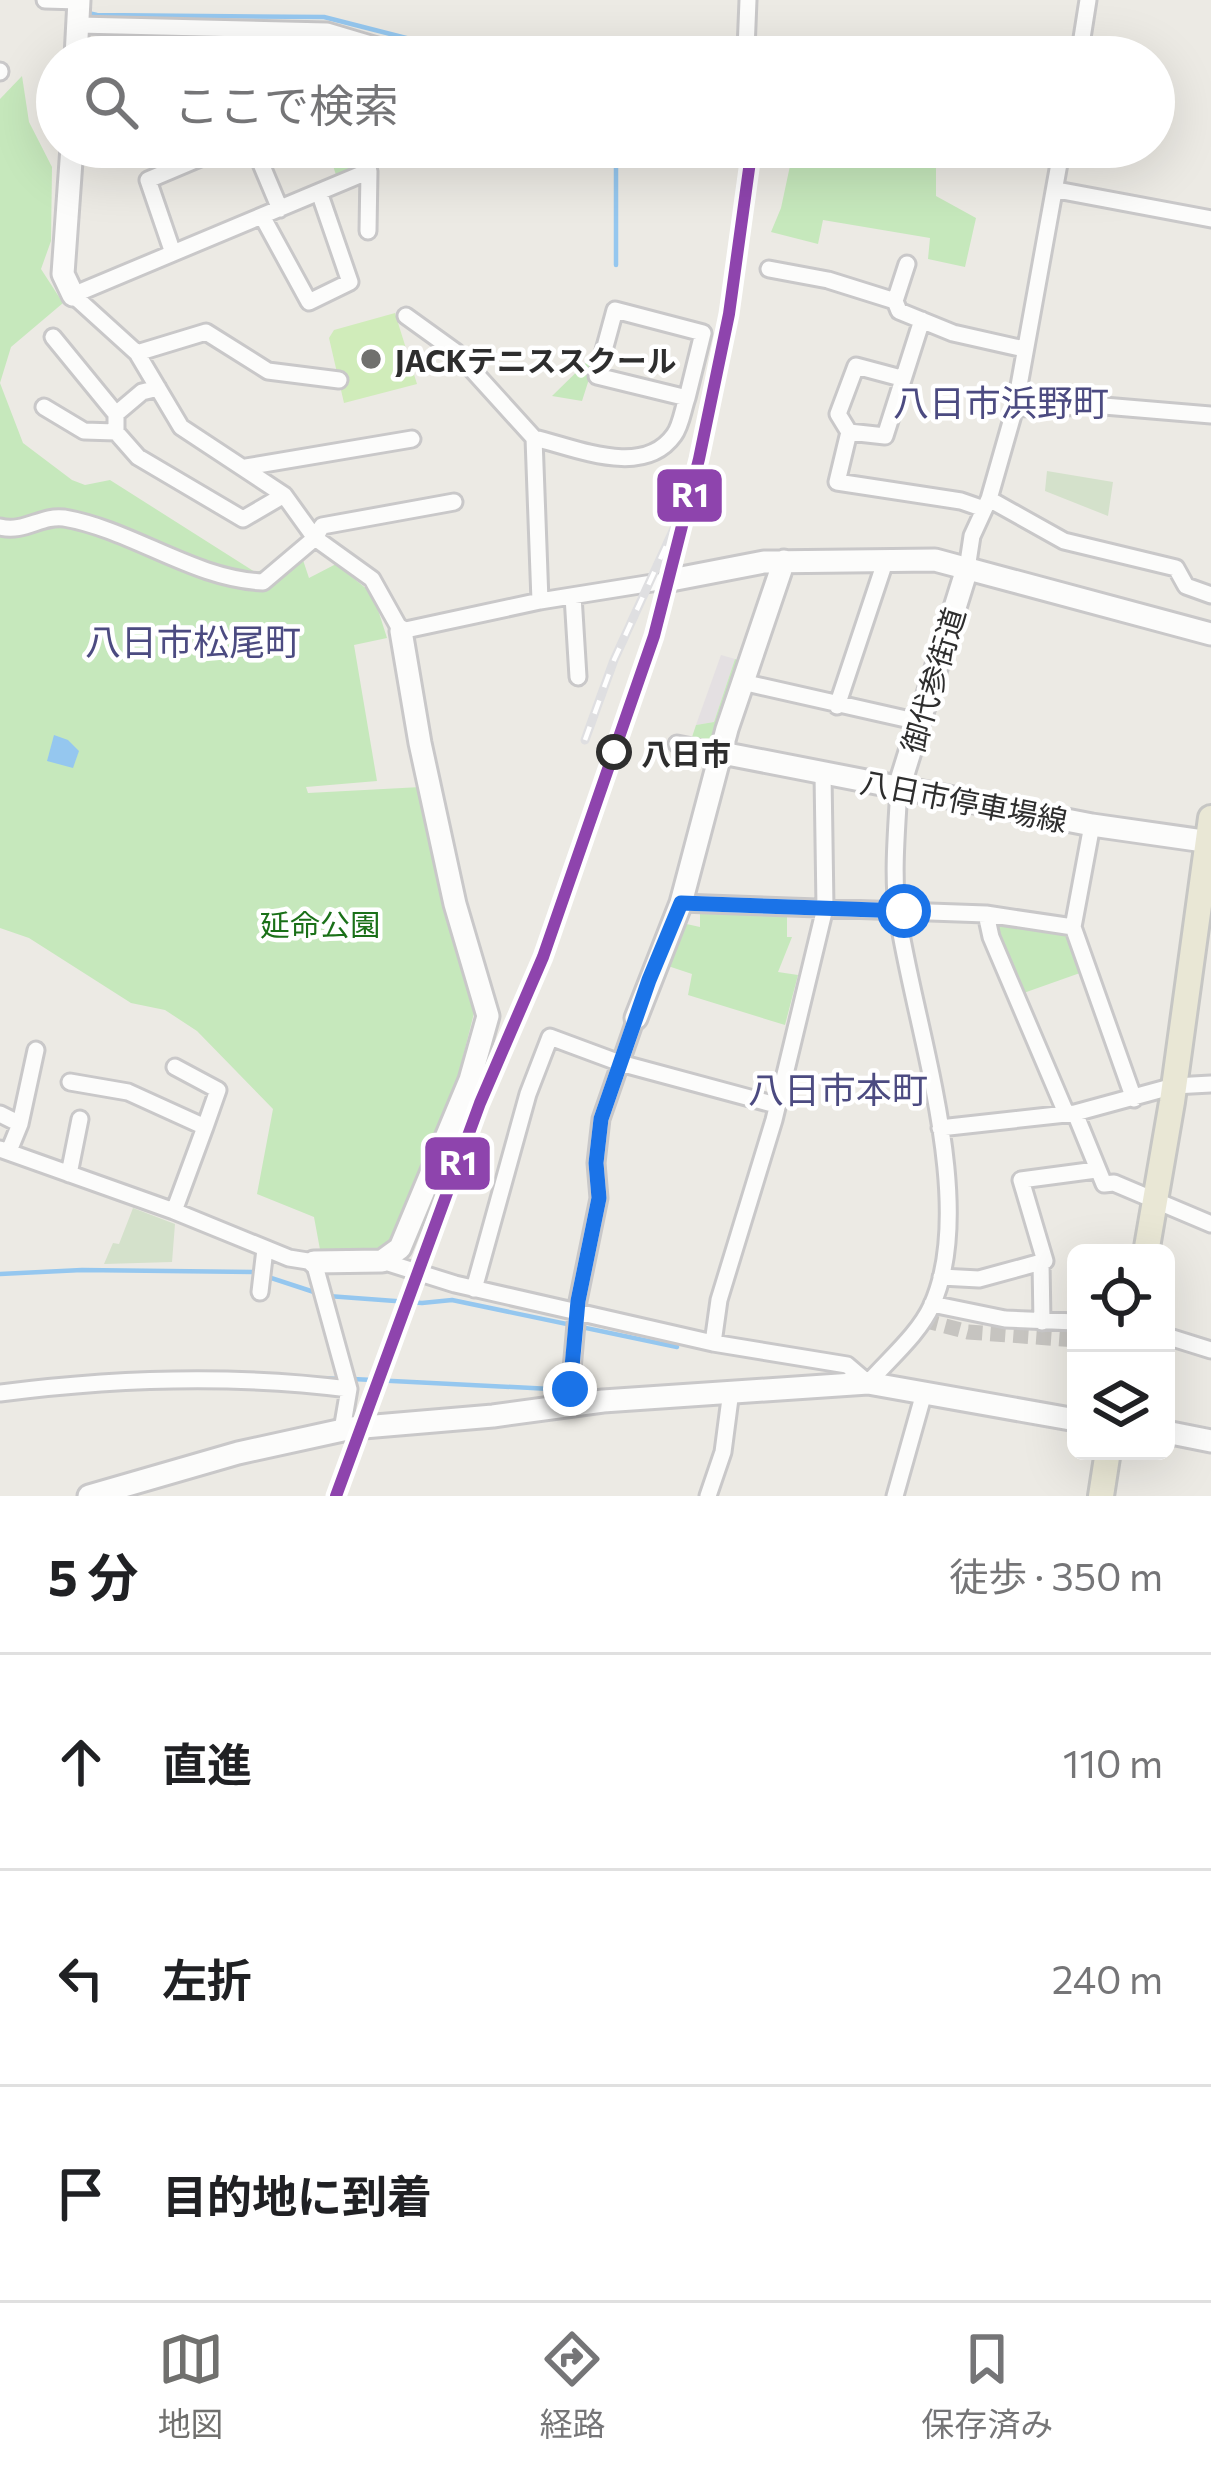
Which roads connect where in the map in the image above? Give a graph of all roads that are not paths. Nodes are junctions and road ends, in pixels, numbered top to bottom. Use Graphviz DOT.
graph roads {
  1 [pos="45,0"];
  2 [pos="748,0"];
  3 [pos="1088,0"];
  4 [pos="79,1"];
  5 [pos="78,25"];
  6 [pos="77,36"];
  7 [pos="344,36"];
  8 [pos="747,36"];
  9 [pos="1082,36"];
  10 [pos="71,168"];
  11 [pos="178,168"];
  12 [pos="263,168"];
  13 [pos="1060,168"];
  14 [pos="1057,190"];
  15 [pos="319,192"];
  16 [pos="280,209"];
  17 [pos="262,216"];
  18 [pos="1211,219"];
  19 [pos="368,231"];
  20 [pos="173,253"];
  21 [pos="907,264"];
  22 [pos="769,268"];
  23 [pos="73,295"];
  24 [pos="896,302"];
  25 [pos="406,316"];
  26 [pos="922,320"];
  27 [pos="52,338"];
  28 [pos="1024,349"];
  29 [pos="137,353"];
  30 [pos="901,378"];
  31 [pos="338,380"];
  32 [pos="158,388"];
  33 [pos="687,398"];
  34 [pos="44,407"];
  35 [pos="1016,408"];
  36 [pos="116,414"];
  37 [pos="1211,416"];
  38 [pos="116,432"];
  39 [pos="849,432"];
  40 [pos="534,438"];
  41 [pos="412,439"];
  42 [pos="246,467"];
  43 [pos="284,496"];
  44 [pos="454,502"];
  45 [pos="986,504"];
  46 [pos="0,527"];
  47 [pos="315,538"];
  48 [pos="886,559"];
  49 [pos="784,561"];
  50 [pos="967,569"];
  51 [pos="670,580"];
  52 [pos="573,596"];
  53 [pos="1211,596"];
  54 [pos="540,602"];
  55 [pos="401,631"];
  56 [pos="1211,634"];
  57 [pos="578,677"];
  58 [pos="742,682"];
  59 [pos="837,706"];
  60 [pos="919,722"];
  61 [pos="677,744"];
  62 [pos="722,753"];
  63 [pos="823,774"];
  64 [pos="899,787"];
  65 [pos="1092,825"];
  66 [pos="1210,834"];
  67 [pos="681,903"];
  68 [pos="825,908"];
  69 [pos="897,910"];
  70 [pos="986,914"];
  71 [pos="1073,927"];
  72 [pos="636,1018"];
  73 [pos="36,1050"];
  74 [pos="620,1063"];
  75 [pos="175,1067"];
  76 [pos="70,1082"];
  77 [pos="1211,1084"];
  78 [pos="1174,1086"];
  79 [pos="1134,1099"];
  80 [pos="776,1105"];
  81 [pos="1070,1113"];
  82 [pos="0,1114"];
  83 [pos="80,1119"];
  84 [pos="20,1124"];
  85 [pos="205,1127"];
  86 [pos="940,1129"];
  87 [pos="4,1150"];
  88 [pos="1096,1170"];
  89 [pos="68,1174"];
  90 [pos="1156,1200"];
  91 [pos="173,1211"];
  92 [pos="1211,1224"];
  93 [pos="1147,1244"];
  94 [pos="266,1249"];
  95 [pos="314,1262"];
  96 [pos="382,1262"];
  97 [pos="1041,1262"];
  98 [pos="941,1277"];
  99 [pos="261,1283"];
  100 [pos="474,1289"];
  101 [pos="932,1304"];
  102 [pos="577,1312"];
  103 [pos="1042,1322"];
  104 [pos="1067,1322"];
  105 [pos="1175,1339"];
  106 [pos="713,1343"];
  107 [pos="1211,1350"];
  108 [pos="868,1383"];
  109 [pos="349,1389"];
  110 [pos="731,1391"];
  111 [pos="0,1393"];
  112 [pos="923,1393"];
  113 [pos="569,1404"];
  114 [pos="1067,1418"];
  115 [pos="342,1430"];
  116 [pos="1175,1434"];
  117 [pos="1211,1441"];
  118 [pos="1107,1460"];
  119 [pos="89,1496"];
  120 [pos="708,1496"];
  121 [pos="895,1496"];
  122 [pos="1102,1496"];
  1 -- 4 [label="street"];
  2 -- 8 [label="street"];
  3 -- 9 [label="street"];
  4 -- 5 [label="street"];
  5 -- 6 [label="street"];
  5 -- 7 [label="street"];
  10 -- 23 [label="street"];
  11 -- 20 [label="street"];
  12 -- 16 [label="street"];
  13 -- 14 [label="street, 御代参街道"];
  14 -- 18 [label="street"];
  14 -- 28 [label="street, 御代参街道"];
  15 -- 16 [label="street"];
  15 -- 17 [label="street"];
  15 -- 19 [label="street"];
  16 -- 17 [label="street"];
  17 -- 20 [label="street"];
  20 -- 23 [label="street"];
  21 -- 24 [label="street"];
  22 -- 24 [label="street"];
  23 -- 29 [label="street"];
  24 -- 26 [label="street"];
  25 -- 40 [label="street"];
  26 -- 28 [label="street"];
  26 -- 30 [label="street"];
  27 -- 36 [label="street"];
  28 -- 35 [label="street, 御代参街道"];
  29 -- 31 [label="street"];
  29 -- 32 [label="street"];
  30 -- 39 [label="street"];
  30 -- 39 [label="street"];
  32 -- 36 [label="street"];
  32 -- 42 [label="street"];
  33 -- 33 [label="street"];
  33 -- 40 [label="street"];
  34 -- 38 [label="street"];
  35 -- 37 [label="street"];
  35 -- 45 [label="street, 御代参街道"];
  36 -- 38 [label="street"];
  38 -- 43 [label="street"];
  39 -- 45 [label="street"];
  40 -- 54 [label="street"];
  41 -- 42 [label="street"];
  42 -- 43 [label="street"];
  43 -- 47 [label="street"];
  44 -- 47 [label="street"];
  45 -- 50 [label="street, 御代参街道"];
  45 -- 53 [label="street"];
  46 -- 47 [label="street"];
  47 -- 55 [label="street"];
  48 -- 49 [label="street"];
  48 -- 50 [label="street"];
  48 -- 59 [label="street"];
  49 -- 51 [label="street"];
  49 -- 58 [label="street"];
  50 -- 56 [label="street"];
  50 -- 60 [label="street, 御代参街道"];
  51 -- 52 [label="street"];
  52 -- 54 [label="street"];
  52 -- 57 [label="street"];
  54 -- 55 [label="street"];
  55 -- 96 [label="street"];
  58 -- 59 [label="street"];
  58 -- 62 [label="street"];
  59 -- 60 [label="street"];
  60 -- 64 [label="street, 御代参街道"];
  61 -- 62 [label="street"];
  62 -- 63 [label="street, 八日市停車場線"];
  62 -- 67 [label="street"];
  63 -- 64 [label="street, 八日市停車場線"];
  63 -- 68 [label="street"];
  64 -- 65 [label="street, 八日市停車場線"];
  64 -- 69 [label="street, 御代参街道"];
  65 -- 66 [label="street, 八日市停車場線"];
  65 -- 71 [label="street"];
  66 -- 78 [label="main road"];
  67 -- 68 [label="street"];
  67 -- 72 [label="street"];
  68 -- 69 [label="street"];
  68 -- 80 [label="street"];
  69 -- 70 [label="street"];
  69 -- 86 [label="street, 御代参街道"];
  70 -- 71 [label="street"];
  70 -- 81 [label="street"];
  71 -- 79 [label="street"];
  72 -- 74 [label="street"];
  73 -- 84 [label="street"];
  74 -- 80 [label="street"];
  74 -- 100 [label="street"];
  74 -- 102 [label="street"];
  75 -- 85 [label="street"];
  76 -- 85 [label="street"];
  77 -- 78 [label="street"];
  78 -- 79 [label="street"];
  78 -- 90 [label="main road"];
  79 -- 81 [label="street"];
  80 -- 106 [label="street"];
  81 -- 86 [label="street"];
  81 -- 88 [label="street"];
  82 -- 84 [label="street"];
  83 -- 89 [label="street"];
  84 -- 87 [label="street"];
  85 -- 91 [label="street"];
  86 -- 98 [label="street, 御代参街道"];
  87 -- 89 [label="street"];
  88 -- 90 [label="street"];
  88 -- 97 [label="street"];
  89 -- 91 [label="street"];
  90 -- 92 [label="street"];
  90 -- 93 [label="main road"];
  91 -- 94 [label="street"];
  94 -- 95 [label="street"];
  94 -- 99 [label="street"];
  95 -- 96 [label="street"];
  95 -- 109 [label="street"];
  96 -- 100 [label="street"];
  97 -- 98 [label="street"];
  97 -- 103 [label="street"];
  98 -- 101 [label="street, 御代参街道"];
  100 -- 102 [label="street"];
  101 -- 103 [label="street"];
  101 -- 108 [label="street, 御代参街道"];
  102 -- 106 [label="street"];
  102 -- 113 [label="street"];
  103 -- 104 [label="street"];
  105 -- 107 [label="street"];
  106 -- 108 [label="street"];
  108 -- 110 [label="street"];
  108 -- 112 [label="street"];
  109 -- 111 [label="street"];
  109 -- 115 [label="street"];
  110 -- 113 [label="street"];
  110 -- 120 [label="street"];
  112 -- 114 [label="street"];
  112 -- 121 [label="street"];
  113 -- 115 [label="street"];
  115 -- 119 [label="street"];
  116 -- 117 [label="street"];
  118 -- 122 [label="main road"];
}
